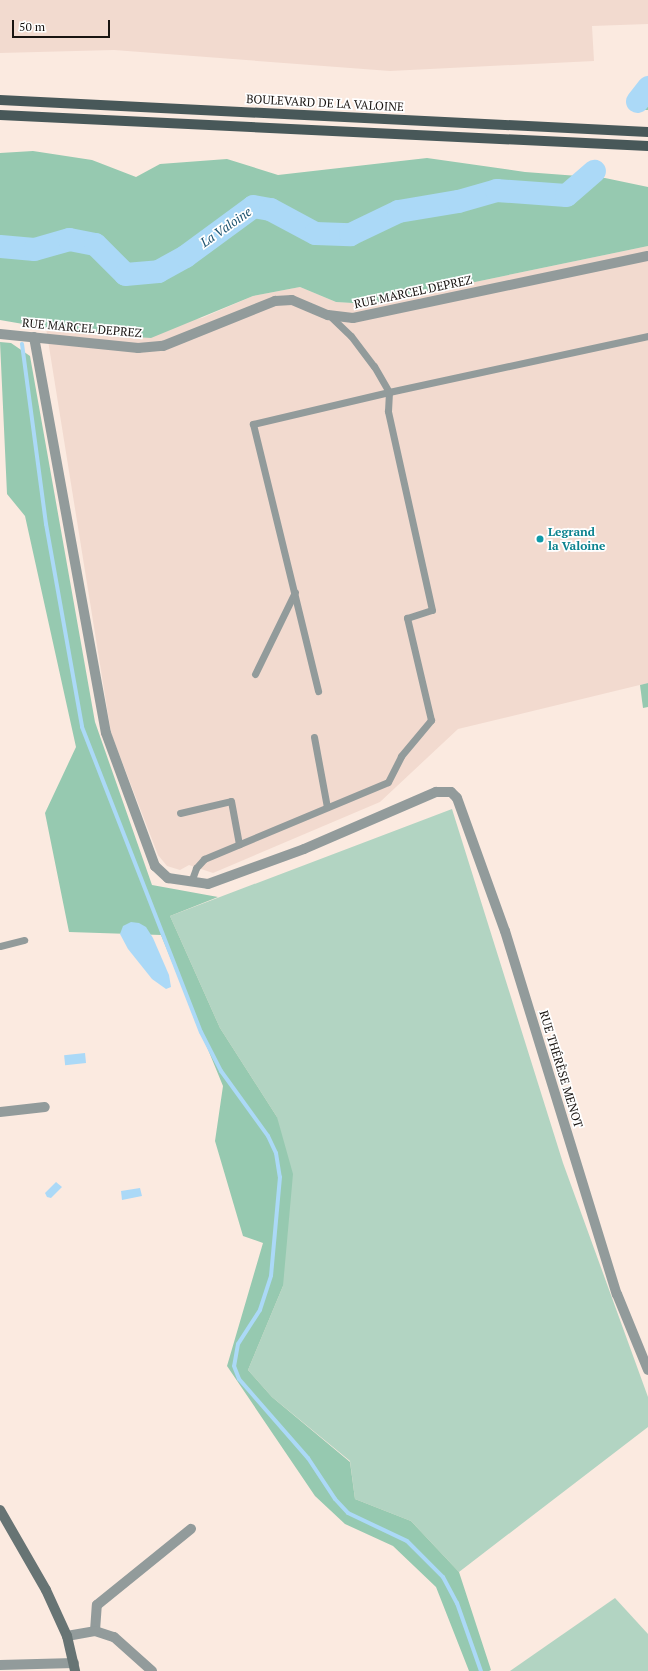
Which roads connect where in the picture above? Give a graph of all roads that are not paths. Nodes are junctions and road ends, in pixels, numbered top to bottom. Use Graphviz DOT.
graph roads {
  1 [pos="0,100"];
  2 [pos="0,115"];
  3 [pos="648,132"];
  4 [pos="648,146"];
  5 [pos="648,256"];
  6 [pos="328,314"];
  7 [pos="0,334"];
  8 [pos="648,336"];
  9 [pos="34,337"];
  10 [pos="389,392"];
  11 [pos="295,592"];
  12 [pos="255,674"];
  13 [pos="318,691"];
  14 [pos="314,736"];
  15 [pos="327,807"];
  16 [pos="180,813"];
  17 [pos="239,844"];
  18 [pos="191,882"];
  19 [pos="24,940"];
  20 [pos="0,946"];
  21 [pos="44,1107"];
  22 [pos="0,1112"];
  23 [pos="648,1370"];
  24 [pos="0,1510"];
  25 [pos="191,1530"];
  26 [pos="95,1631"];
  27 [pos="67,1636"];
  28 [pos="0,1665"];
  29 [pos="74,1667"];
  30 [pos="152,1671"];
  1 -- 3 [label="main road, BOULEVARD DE LA VALOINE"];
  2 -- 4 [label="main road"];
  5 -- 6 [label="street, RUE MARCEL DEPREZ"];
  6 -- 9 [label="street, RUE MARCEL DEPREZ"];
  6 -- 10 [label="lane"];
  7 -- 9 [label="street, RUE MARCEL DEPREZ"];
  8 -- 10 [label="lane"];
  9 -- 18 [label="street"];
  10 -- 11 [label="lane"];
  10 -- 15 [label="lane"];
  11 -- 12 [label="lane"];
  11 -- 13 [label="lane"];
  14 -- 15 [label="lane"];
  15 -- 17 [label="lane"];
  16 -- 17 [label="lane"];
  17 -- 18 [label="lane"];
  18 -- 23 [label="street, RUE THÉRÈSE MENOT"];
  19 -- 20 [label="lane"];
  21 -- 22 [label="street"];
  24 -- 27 [label="street"];
  25 -- 26 [label="street"];
  26 -- 27 [label="street"];
  26 -- 30 [label="street"];
  27 -- 29 [label="street"];
  28 -- 29 [label="street"];
}
